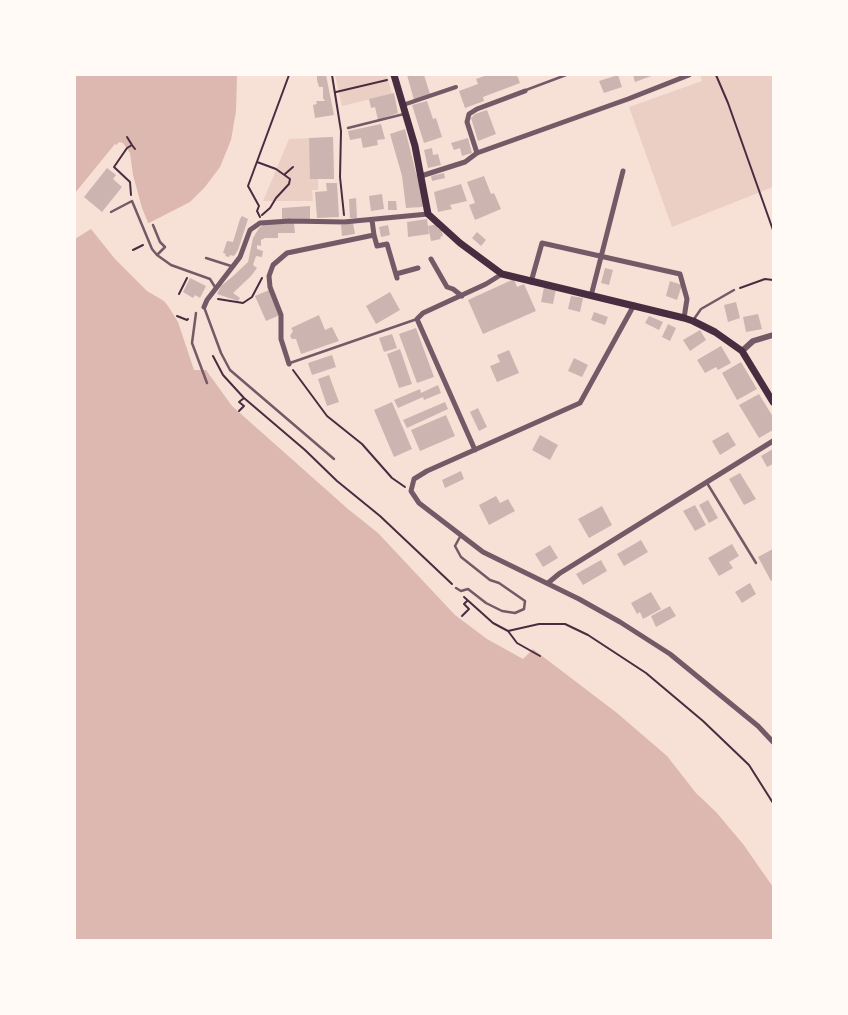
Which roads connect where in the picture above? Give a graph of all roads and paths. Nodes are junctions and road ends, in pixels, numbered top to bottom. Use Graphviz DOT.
graph roads {
  1 [pos="289,75"];
  2 [pos="332,75"];
  3 [pos="566,75"];
  4 [pos="689,75"];
  5 [pos="716,75"];
  6 [pos="394,76"];
  7 [pos="456,87"];
  8 [pos="524,91"];
  9 [pos="335,92"];
  10 [pos="403,105"];
  11 [pos="406,114"];
  12 [pos="348,128"];
  13 [pos="127,137"];
  14 [pos="132,145"];
  15 [pos="136,149"];
  16 [pos="477,153"];
  17 [pos="257,162"];
  18 [pos="294,167"];
  19 [pos="624,171"];
  20 [pos="285,174"];
  21 [pos="421,176"];
  22 [pos="132,202"];
  23 [pos="257,211"];
  24 [pos="111,212"];
  25 [pos="428,214"];
  26 [pos="260,216"];
  27 [pos="372,220"];
  28 [pos="344,222"];
  29 [pos="153,225"];
  30 [pos="773,230"];
  31 [pos="374,235"];
  32 [pos="149,242"];
  33 [pos="133,250"];
  34 [pos="157,255"];
  35 [pos="600,257"];
  36 [pos="206,258"];
  37 [pos="431,259"];
  38 [pos="273,265"];
  39 [pos="233,266"];
  40 [pos="418,268"];
  41 [pos="190,272"];
  42 [pos="502,274"];
  43 [pos="773,280"];
  44 [pos="531,282"];
  45 [pos="216,288"];
  46 [pos="734,290"];
  47 [pos="179,294"];
  48 [pos="462,296"];
  49 [pos="591,296"];
  50 [pos="634,305"];
  51 [pos="204,307"];
  52 [pos="196,313"];
  53 [pos="177,316"];
  54 [pos="684,318"];
  55 [pos="418,319"];
  56 [pos="186,320"];
  57 [pos="693,321"];
  58 [pos="773,334"];
  59 [pos="742,351"];
  60 [pos="289,364"];
  61 [pos="208,383"];
  62 [pos="244,398"];
  63 [pos="773,402"];
  64 [pos="239,411"];
  65 [pos="773,441"];
  66 [pos="475,450"];
  67 [pos="334,459"];
  68 [pos="707,482"];
  69 [pos="411,491"];
  70 [pos="461,536"];
  71 [pos="756,563"];
  72 [pos="548,583"];
  73 [pos="456,588"];
  74 [pos="467,601"];
  75 [pos="462,616"];
  76 [pos="508,631"];
  77 [pos="540,656"];
  78 [pos="773,742"];
  1 -- 17 [label="path"];
  2 -- 9 [label="path"];
  3 -- 8 [label="lane"];
  4 -- 16 [label="street"];
  5 -- 30 [label="path"];
  6 -- 9 [label="path"];
  6 -- 10 [label="main road"];
  7 -- 10 [label="street"];
  8 -- 16 [label="street"];
  9 -- 28 [label="path"];
  10 -- 11 [label="main road"];
  11 -- 12 [label="lane"];
  11 -- 21 [label="main road"];
  13 -- 14 [label="path"];
  14 -- 15 [label="path"];
  14 -- 22 [label="path"];
  16 -- 21 [label="street"];
  17 -- 20 [label="path"];
  17 -- 23 [label="path"];
  18 -- 20 [label="path"];
  19 -- 35 [label="street"];
  20 -- 26 [label="path"];
  21 -- 25 [label="main road"];
  22 -- 24 [label="lane"];
  22 -- 32 [label="lane"];
  25 -- 27 [label="street"];
  25 -- 42 [label="main road"];
  27 -- 28 [label="street"];
  27 -- 31 [label="street"];
  28 -- 39 [label="street"];
  29 -- 34 [label="lane"];
  31 -- 38 [label="street"];
  31 -- 40 [label="street"];
  32 -- 33 [label="path"];
  32 -- 34 [label="lane"];
  34 -- 41 [label="lane"];
  35 -- 44 [label="street"];
  35 -- 49 [label="street"];
  35 -- 54 [label="street"];
  36 -- 39 [label="lane"];
  37 -- 48 [label="street"];
  38 -- 45 [label="path"];
  38 -- 60 [label="street"];
  39 -- 45 [label="street"];
  41 -- 45 [label="lane"];
  41 -- 47 [label="path"];
  42 -- 44 [label="main road"];
  42 -- 48 [label="street"];
  43 -- 46 [label="path"];
  44 -- 49 [label="main road"];
  45 -- 51 [label="street"];
  46 -- 57 [label="lane"];
  48 -- 55 [label="street"];
  49 -- 50 [label="main road"];
  50 -- 54 [label="main road"];
  50 -- 66 [label="street"];
  51 -- 67 [label="lane"];
  52 -- 61 [label="lane"];
  53 -- 56 [label="path"];
  54 -- 57 [label="main road"];
  55 -- 60 [label="lane"];
  55 -- 66 [label="street"];
  57 -- 59 [label="main road"];
  58 -- 59 [label="street"];
  59 -- 63 [label="main road"];
  60 -- 69 [label="path"];
  62 -- 64 [label="path"];
  65 -- 68 [label="street"];
  66 -- 69 [label="street"];
  68 -- 71 [label="lane"];
  68 -- 72 [label="street"];
  69 -- 70 [label="street"];
  70 -- 72 [label="street"];
  70 -- 73 [label="lane"];
  72 -- 78 [label="street"];
  74 -- 75 [label="path"];
  76 -- 77 [label="path"];
}
